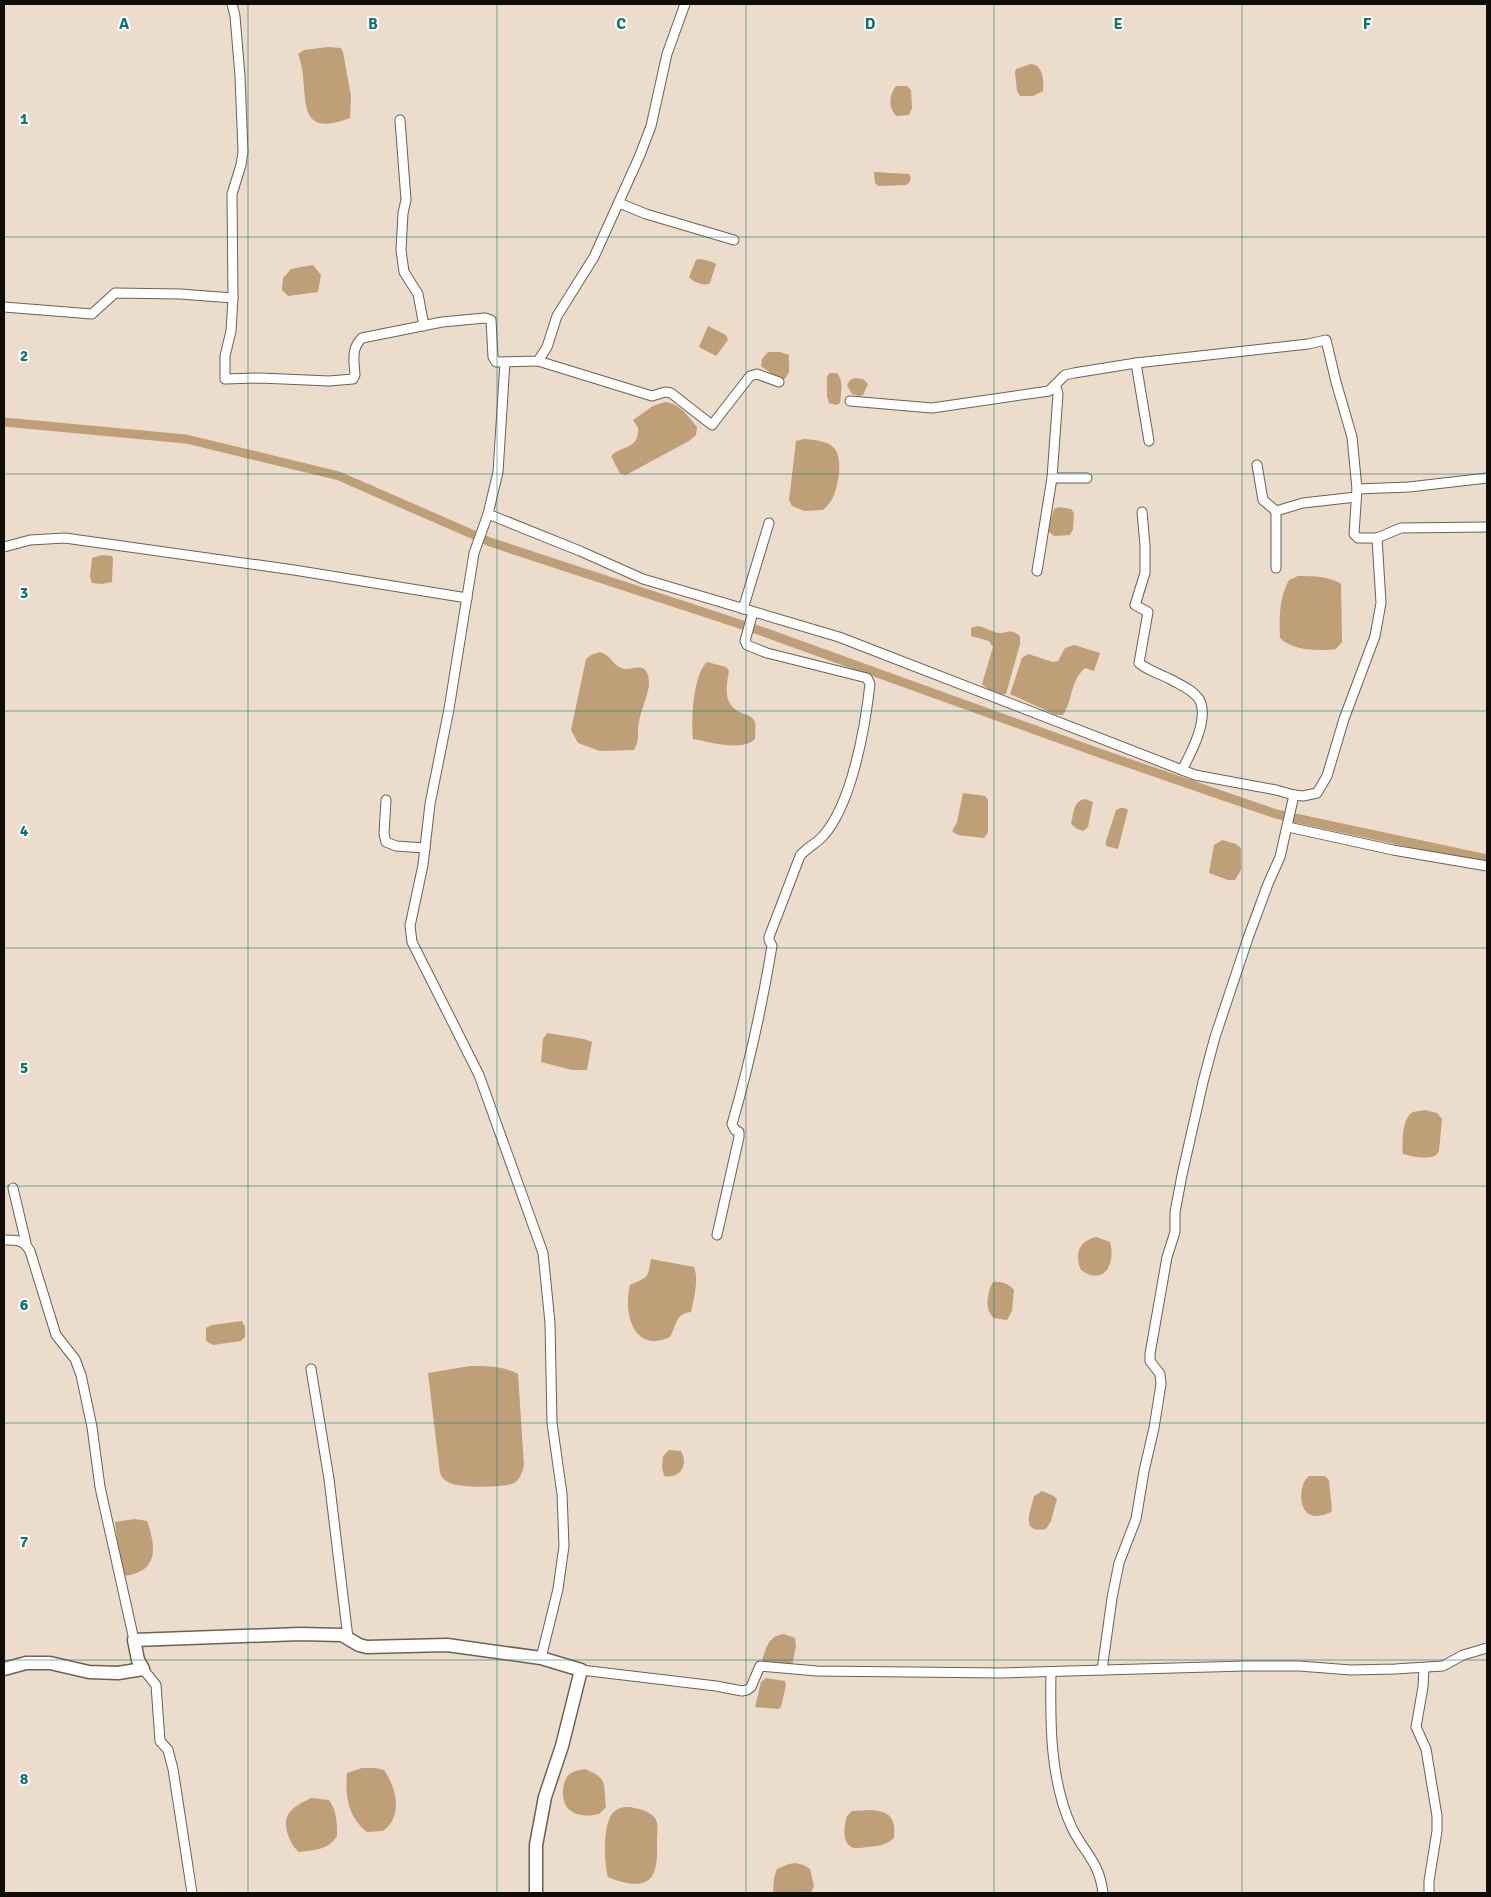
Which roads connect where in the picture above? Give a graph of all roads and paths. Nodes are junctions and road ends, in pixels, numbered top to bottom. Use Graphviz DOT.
graph roads {
  1 [pos="232,4"];
  2 [pos="684,4"];
  3 [pos="400,120"];
  4 [pos="619,203"];
  5 [pos="734,240"];
  6 [pos="233,298"];
  7 [pos="4,307"];
  8 [pos="424,326"];
  9 [pos="538,361"];
  10 [pos="505,362"];
  11 [pos="1136,363"];
  12 [pos="778,382"];
  13 [pos="1056,387"];
  14 [pos="850,401"];
  15 [pos="1150,442"];
  16 [pos="1257,465"];
  17 [pos="1052,478"];
  18 [pos="1087,478"];
  19 [pos="1487,478"];
  20 [pos="1356,493"];
  21 [pos="1276,510"];
  22 [pos="1142,512"];
  23 [pos="487,517"];
  24 [pos="770,523"];
  25 [pos="1487,526"];
  26 [pos="1377,538"];
  27 [pos="4,546"];
  28 [pos="1276,568"];
  29 [pos="1037,571"];
  30 [pos="467,598"];
  31 [pos="743,609"];
  32 [pos="752,616"];
  33 [pos="1182,770"];
  34 [pos="1294,795"];
  35 [pos="386,800"];
  36 [pos="1288,824"];
  37 [pos="425,848"];
  38 [pos="1487,866"];
  39 [pos="13,1188"];
  40 [pos="717,1234"];
  41 [pos="4,1240"];
  42 [pos="26,1243"];
  43 [pos="311,1369"];
  44 [pos="348,1638"];
  45 [pos="134,1640"];
  46 [pos="1487,1648"];
  47 [pos="541,1658"];
  48 [pos="1424,1668"];
  49 [pos="4,1669"];
  50 [pos="143,1669"];
  51 [pos="581,1670"];
  52 [pos="1102,1670"];
  53 [pos="1051,1672"];
  54 [pos="192,1893"];
  55 [pos="536,1893"];
  56 [pos="1103,1893"];
  57 [pos="1429,1893"];
  1 -- 6 [label="street"];
  2 -- 4 [label="street"];
  3 -- 8 [label="street"];
  4 -- 5 [label="street"];
  4 -- 9 [label="street"];
  6 -- 7 [label="street"];
  6 -- 8 [label="street"];
  8 -- 10 [label="street"];
  9 -- 10 [label="street"];
  9 -- 12 [label="street"];
  10 -- 23 [label="street"];
  11 -- 13 [label="street"];
  11 -- 15 [label="street"];
  11 -- 20 [label="street"];
  13 -- 14 [label="street"];
  13 -- 17 [label="street"];
  16 -- 21 [label="street"];
  17 -- 18 [label="street"];
  17 -- 29 [label="street"];
  19 -- 20 [label="street"];
  20 -- 21 [label="street"];
  20 -- 26 [label="street"];
  21 -- 28 [label="street"];
  22 -- 33 [label="street"];
  23 -- 30 [label="street"];
  23 -- 31 [label="street"];
  24 -- 31 [label="street"];
  25 -- 26 [label="street"];
  26 -- 34 [label="street"];
  27 -- 30 [label="street"];
  30 -- 37 [label="street"];
  31 -- 32 [label="street"];
  32 -- 33 [label="street"];
  32 -- 40 [label="street"];
  33 -- 34 [label="street"];
  34 -- 36 [label="street"];
  35 -- 37 [label="street"];
  36 -- 38 [label="street"];
  36 -- 52 [label="street"];
  37 -- 47 [label="street"];
  39 -- 42 [label="street"];
  41 -- 42 [label="street"];
  42 -- 45 [label="street"];
  43 -- 44 [label="street"];
  44 -- 45 [label="street"];
  44 -- 47 [label="street"];
  45 -- 50 [label="street"];
  46 -- 48 [label="street"];
  47 -- 51 [label="street"];
  48 -- 52 [label="street"];
  48 -- 57 [label="street"];
  49 -- 50 [label="street"];
  50 -- 54 [label="street"];
  51 -- 53 [label="street"];
  51 -- 55 [label="street"];
  52 -- 53 [label="street"];
  53 -- 56 [label="street"];
}
